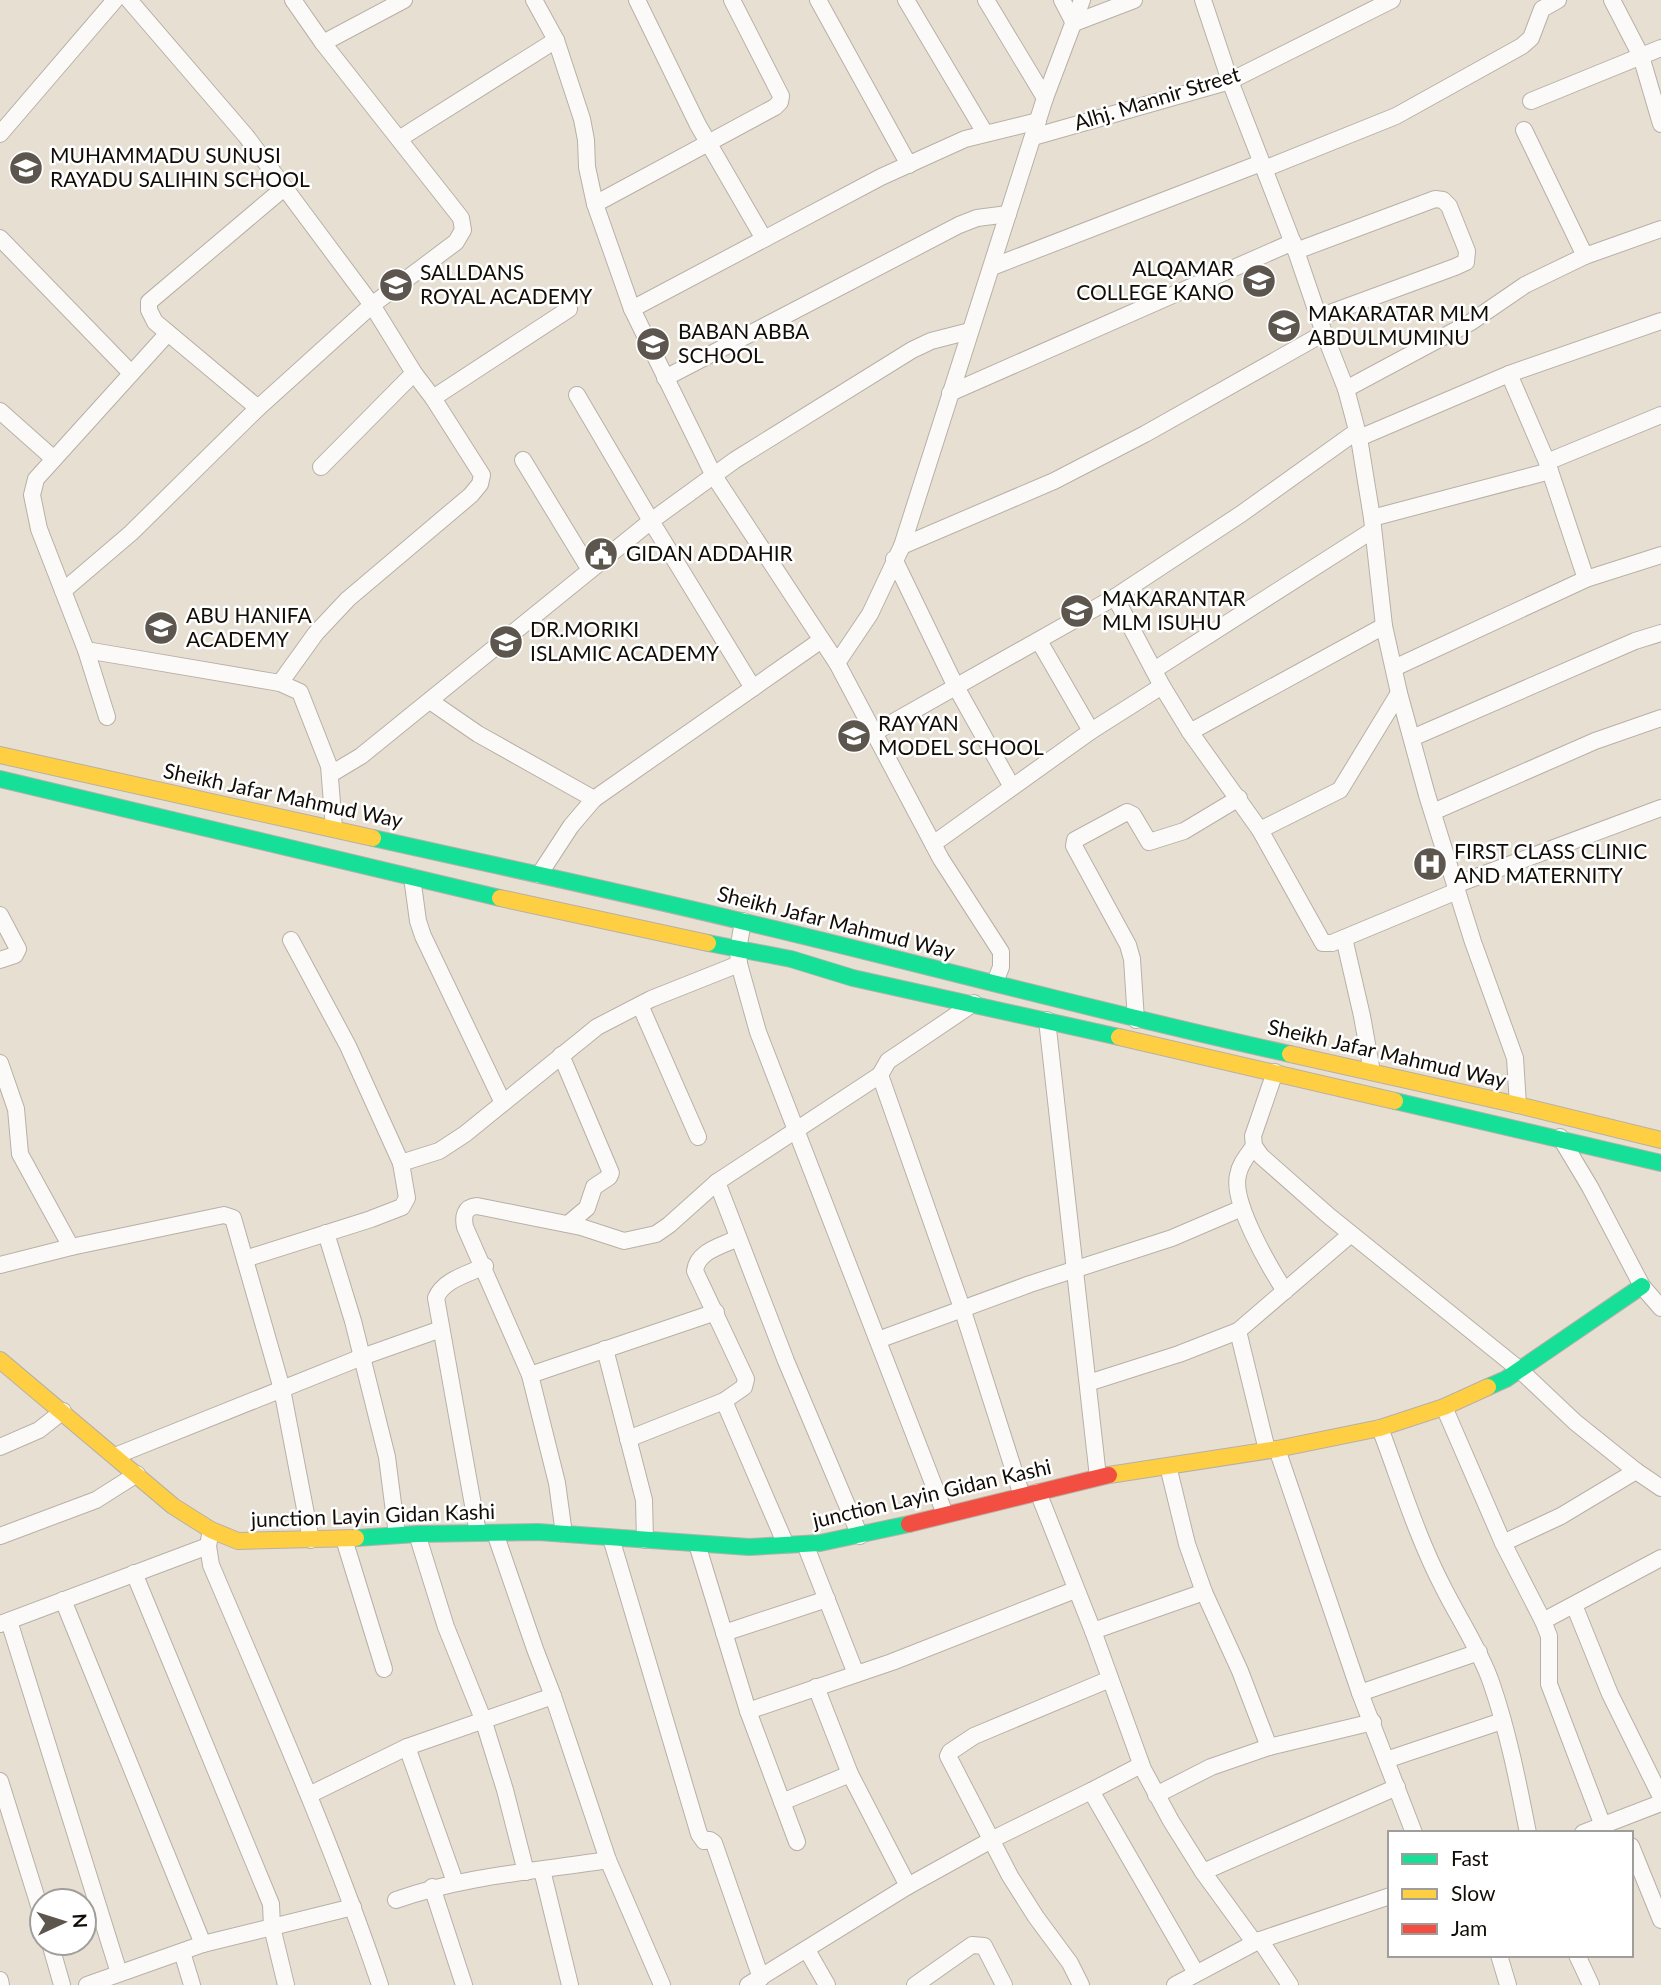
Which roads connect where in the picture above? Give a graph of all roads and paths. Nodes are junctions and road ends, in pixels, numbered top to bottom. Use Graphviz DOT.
graph roads {
  1 [pos="116,0"];
  2 [pos="129,0"];
  3 [pos="293,0"];
  4 [pos="404,0"];
  5 [pos="534,0"];
  6 [pos="637,0"];
  7 [pos="732,0"];
  8 [pos="818,0"];
  9 [pos="906,0"];
  10 [pos="986,0"];
  11 [pos="1062,0"];
  12 [pos="1082,0"];
  13 [pos="1134,0"];
  14 [pos="1203,0"];
  15 [pos="1392,0"];
  16 [pos="1558,0"];
  17 [pos="1612,0"];
  18 [pos="1074,23"];
  19 [pos="556,40"];
  20 [pos="323,43"];
  21 [pos="1661,48"];
  22 [pos="1642,56"];
  23 [pos="1230,81"];
  24 [pos="1045,98"];
  25 [pos="1531,101"];
  26 [pos="1038,121"];
  27 [pos="1661,124"];
  28 [pos="1524,130"];
  29 [pos="985,133"];
  30 [pos="0,134"];
  31 [pos="1033,137"];
  32 [pos="399,139"];
  33 [pos="708,142"];
  34 [pos="909,164"];
  35 [pos="1263,166"];
  36 [pos="284,188"];
  37 [pos="595,204"];
  38 [pos="1008,214"];
  39 [pos="1661,229"];
  40 [pos="0,237"];
  41 [pos="764,239"];
  42 [pos="1294,247"];
  43 [pos="1585,256"];
  44 [pos="992,267"];
  45 [pos="372,305"];
  46 [pos="569,309"];
  47 [pos="632,309"];
  48 [pos="1661,321"];
  49 [pos="1321,325"];
  50 [pos="970,331"];
  51 [pos="168,333"];
  52 [pos="131,373"];
  53 [pos="414,373"];
  54 [pos="1509,374"];
  55 [pos="665,378"];
  56 [pos="1346,388"];
  57 [pos="950,393"];
  58 [pos="577,396"];
  59 [pos="433,398"];
  60 [pos="258,408"];
  61 [pos="0,411"];
  62 [pos="1661,415"];
  63 [pos="1358,435"];
  64 [pos="54,459"];
  65 [pos="523,460"];
  66 [pos="321,467"];
  67 [pos="1548,467"];
  68 [pos="714,476"];
  69 [pos="651,521"];
  70 [pos="1373,524"];
  71 [pos="898,553"];
  72 [pos="1661,555"];
  73 [pos="590,570"];
  74 [pos="1586,579"];
  75 [pos="63,591"];
  76 [pos="1115,597"];
  77 [pos="1384,626"];
  78 [pos="1661,633"];
  79 [pos="820,641"];
  80 [pos="1039,641"];
  81 [pos="86,650"];
  82 [pos="837,663"];
  83 [pos="1394,668"];
  84 [pos="1154,670"];
  85 [pos="281,683"];
  86 [pos="1162,686"];
  87 [pos="956,687"];
  88 [pos="753,688"];
  89 [pos="1399,693"];
  90 [pos="430,701"];
  91 [pos="107,717"];
  92 [pos="1661,718"];
  93 [pos="1091,730"];
  94 [pos="1190,732"];
  95 [pos="872,734"];
  96 [pos="1412,738"];
  97 [pos="0,755"];
  98 [pos="331,774"];
  99 [pos="0,779"];
  100 [pos="1012,787"];
  101 [pos="1239,798"];
  102 [pos="594,799"];
  103 [pos="1661,808"];
  104 [pos="1433,812"];
  105 [pos="334,828"];
  106 [pos="1260,830"];
  107 [pos="933,844"];
  108 [pos="539,874"];
  109 [pos="412,877"];
  110 [pos="1456,888"];
  111 [pos="0,915"];
  112 [pos="743,921"];
  113 [pos="1344,938"];
  114 [pos="291,940"];
  115 [pos="739,957"];
  116 [pos="0,960"];
  117 [pos="995,982"];
  118 [pos="974,1003"];
  119 [pos="640,1005"];
  120 [pos="1047,1020"];
  121 [pos="1136,1020"];
  122 [pos="561,1055"];
  123 [pos="0,1063"];
  124 [pos="1275,1072"];
  125 [pos="1372,1072"];
  126 [pos="880,1075"];
  127 [pos="503,1102"];
  128 [pos="1518,1105"];
  129 [pos="795,1130"];
  130 [pos="698,1137"];
  131 [pos="1560,1138"];
  132 [pos="1661,1139"];
  133 [pos="1255,1146"];
  134 [pos="401,1163"];
  135 [pos="1661,1163"];
  136 [pos="717,1182"];
  137 [pos="1242,1208"];
  138 [pos="568,1224"];
  139 [pos="326,1233"];
  140 [pos="1351,1234"];
  141 [pos="738,1238"];
  142 [pos="71,1247"];
  143 [pos="245,1259"];
  144 [pos="0,1265"];
  145 [pos="485,1266"];
  146 [pos="1076,1271"];
  147 [pos="1642,1286"];
  148 [pos="1285,1291"];
  149 [pos="962,1308"];
  150 [pos="1661,1308"];
  151 [pos="716,1312"];
  152 [pos="441,1329"];
  153 [pos="1238,1331"];
  154 [pos="878,1340"];
  155 [pos="605,1349"];
  156 [pos="362,1357"];
  157 [pos="0,1360"];
  158 [pos="1520,1370"];
  159 [pos="530,1375"];
  160 [pos="1088,1383"];
  161 [pos="282,1389"];
  162 [pos="724,1401"];
  163 [pos="1444,1407"];
  164 [pos="63,1411"];
  165 [pos="1380,1428"];
  166 [pos="628,1438"];
  167 [pos="0,1447"];
  168 [pos="1272,1449"];
  169 [pos="115,1456"];
  170 [pos="1168,1466"];
  171 [pos="1636,1471"];
  172 [pos="137,1474"];
  173 [pos="1098,1477"];
  174 [pos="1661,1488"];
  175 [pos="1038,1492"];
  176 [pos="1022,1496"];
  177 [pos="945,1514"];
  178 [pos="487,1533"];
  179 [pos="417,1534"];
  180 [pos="564,1534"];
  181 [pos="0,1535"];
  182 [pos="397,1535"];
  183 [pos="860,1536"];
  184 [pos="209,1538"];
  185 [pos="611,1538"];
  186 [pos="344,1539"];
  187 [pos="311,1540"];
  188 [pos="645,1540"];
  189 [pos="1503,1543"];
  190 [pos="697,1544"];
  191 [pos="806,1544"];
  192 [pos="786,1545"];
  193 [pos="1661,1559"];
  194 [pos="134,1573"];
  195 [pos="1075,1590"];
  196 [pos="1204,1592"];
  197 [pos="827,1599"];
  198 [pos="62,1600"];
  199 [pos="1574,1605"];
  200 [pos="1543,1621"];
  201 [pos="4,1622"];
  202 [pos="1093,1631"];
  203 [pos="724,1633"];
  204 [pos="1479,1652"];
  205 [pos="384,1669"];
  206 [pos="856,1674"];
  207 [pos="1110,1679"];
  208 [pos="816,1688"];
  209 [pos="1360,1693"];
  210 [pos="553,1696"];
  211 [pos="748,1711"];
  212 [pos="484,1719"];
  213 [pos="1502,1721"];
  214 [pos="1373,1722"];
  215 [pos="407,1747"];
  216 [pos="1269,1747"];
  217 [pos="1386,1760"];
  218 [pos="1142,1765"];
  219 [pos="850,1774"];
  220 [pos="0,1781"];
  221 [pos="1397,1787"];
  222 [pos="1091,1791"];
  223 [pos="309,1795"];
  224 [pos="1156,1796"];
  225 [pos="1661,1797"];
  226 [pos="782,1802"];
  227 [pos="1661,1803"];
  228 [pos="1603,1826"];
  229 [pos="1623,1826"];
  230 [pos="1413,1831"];
  231 [pos="1528,1831"];
  232 [pos="1589,1831"];
  233 [pos="993,1839"];
  234 [pos="797,1842"];
  235 [pos="1633,1851"];
  236 [pos="608,1860"];
  237 [pos="534,1871"];
  238 [pos="1203,1872"];
  239 [pos="454,1882"];
  240 [pos="908,1886"];
  241 [pos="33,1887"];
  242 [pos="432,1887"];
  243 [pos="1388,1897"];
  244 [pos="396,1900"];
  245 [pos="353,1907"];
  246 [pos="1661,1920"];
  247 [pos="272,1927"];
  248 [pos="1257,1941"];
  249 [pos="204,1944"];
  250 [pos="807,1950"];
  251 [pos="182,1952"];
  252 [pos="54,1957"];
  253 [pos="1500,1957"];
  254 [pos="1578,1957"];
  255 [pos="1196,1973"];
  256 [pos="114,1978"];
  257 [pos="755,1981"];
  258 [pos="62,1985"];
  259 [pos="87,1985"];
  260 [pos="192,1985"];
  261 [pos="286,1985"];
  262 [pos="380,1985"];
  263 [pos="464,1985"];
  264 [pos="570,1985"];
  265 [pos="662,1985"];
  266 [pos="827,1985"];
  267 [pos="915,1985"];
  268 [pos="1004,1985"];
  269 [pos="1081,1985"];
  270 [pos="1175,1985"];
  271 [pos="1290,1985"];
  272 [pos="1508,1985"];
  273 [pos="1591,1985"];
  1 -- 30 [label="street"];
  2 -- 36 [label="street"];
  3 -- 20 [label="street"];
  4 -- 20 [label="street"];
  5 -- 19 [label="street"];
  6 -- 33 [label="street"];
  7 -- 33 [label="street"];
  8 -- 34 [label="street"];
  9 -- 29 [label="street"];
  10 -- 24 [label="street"];
  11 -- 18 [label="street"];
  12 -- 18 [label="street"];
  13 -- 18 [label="street"];
  14 -- 23 [label="street"];
  15 -- 23 [label="street, Alhj. Mannir Street"];
  16 -- 35 [label="street"];
  17 -- 22 [label="street"];
  18 -- 24 [label="street"];
  19 -- 32 [label="street"];
  19 -- 37 [label="street"];
  20 -- 32 [label="street"];
  21 -- 22 [label="street"];
  22 -- 25 [label="street"];
  22 -- 27 [label="street"];
  23 -- 31 [label="street, Alhj. Mannir Street"];
  23 -- 35 [label="street"];
  24 -- 26 [label="street"];
  26 -- 29 [label="street"];
  26 -- 31 [label="street"];
  28 -- 43 [label="street"];
  29 -- 34 [label="street"];
  31 -- 38 [label="street"];
  32 -- 45 [label="street"];
  33 -- 37 [label="street"];
  33 -- 41 [label="street"];
  34 -- 41 [label="street"];
  35 -- 42 [label="street"];
  35 -- 44 [label="street"];
  36 -- 45 [label="street"];
  36 -- 51 [label="street"];
  37 -- 47 [label="street"];
  38 -- 44 [label="street"];
  38 -- 55 [label="street"];
  39 -- 43 [label="street"];
  40 -- 52 [label="street"];
  41 -- 47 [label="street"];
  42 -- 49 [label="street"];
  42 -- 49 [label="street"];
  42 -- 57 [label="street"];
  43 -- 56 [label="street"];
  44 -- 50 [label="street"];
  45 -- 53 [label="street"];
  45 -- 60 [label="street"];
  46 -- 59 [label="street"];
  47 -- 55 [label="street"];
  48 -- 54 [label="street"];
  49 -- 56 [label="street"];
  49 -- 71 [label="street"];
  50 -- 57 [label="street"];
  50 -- 68 [label="street"];
  51 -- 52 [label="street"];
  51 -- 60 [label="street"];
  52 -- 64 [label="street"];
  53 -- 59 [label="street"];
  53 -- 66 [label="street"];
  54 -- 63 [label="street"];
  54 -- 67 [label="street"];
  55 -- 68 [label="street"];
  56 -- 63 [label="street"];
  57 -- 71 [label="street"];
  58 -- 69 [label="street"];
  59 -- 85 [label="street"];
  60 -- 75 [label="street"];
  61 -- 64 [label="street"];
  62 -- 67 [label="street"];
  63 -- 70 [label="street"];
  63 -- 76 [label="street"];
  64 -- 75 [label="street"];
  65 -- 73 [label="street"];
  67 -- 70 [label="street"];
  67 -- 74 [label="street"];
  68 -- 69 [label="street"];
  68 -- 79 [label="street"];
  69 -- 73 [label="street"];
  69 -- 88 [label="street"];
  70 -- 77 [label="street"];
  70 -- 84 [label="street"];
  71 -- 82 [label="street"];
  71 -- 87 [label="street"];
  72 -- 74 [label="street"];
  73 -- 90 [label="street"];
  74 -- 83 [label="street"];
  75 -- 81 [label="street"];
  76 -- 80 [label="street"];
  76 -- 84 [label="street"];
  77 -- 83 [label="street"];
  77 -- 94 [label="street"];
  78 -- 96 [label="street"];
  79 -- 82 [label="street"];
  79 -- 88 [label="street"];
  80 -- 87 [label="street"];
  80 -- 93 [label="street"];
  81 -- 85 [label="street"];
  81 -- 91 [label="street"];
  82 -- 95 [label="street"];
  83 -- 89 [label="street"];
  84 -- 86 [label="street"];
  85 -- 98 [label="street"];
  86 -- 93 [label="street"];
  86 -- 94 [label="street"];
  87 -- 95 [label="street"];
  87 -- 100 [label="street"];
  88 -- 102 [label="street"];
  89 -- 96 [label="street"];
  89 -- 106 [label="street"];
  90 -- 98 [label="street"];
  90 -- 102 [label="street"];
  92 -- 104 [label="street"];
  93 -- 100 [label="street"];
  94 -- 101 [label="street"];
  95 -- 107 [label="street"];
  96 -- 104 [label="street"];
  97 -- 105 [label="main road, Sheikh Jafar Mahmud Way"];
  98 -- 105 [label="street"];
  99 -- 109 [label="main road, Sheikh Jafar Mahmud Way"];
  100 -- 107 [label="street"];
  101 -- 106 [label="street"];
  101 -- 121 [label="street"];
  102 -- 108 [label="street"];
  103 -- 110 [label="street"];
  104 -- 110 [label="street"];
  105 -- 108 [label="main road, Sheikh Jafar Mahmud Way"];
  106 -- 113 [label="street"];
  107 -- 117 [label="street"];
  108 -- 112 [label="main road, Sheikh Jafar Mahmud Way"];
  109 -- 115 [label="main road, Sheikh Jafar Mahmud Way"];
  109 -- 127 [label="street"];
  110 -- 113 [label="street"];
  110 -- 128 [label="street"];
  111 -- 116 [label="street"];
  112 -- 115 [label="street"];
  112 -- 117 [label="main road, Sheikh Jafar Mahmud Way"];
  113 -- 125 [label="street"];
  114 -- 134 [label="street"];
  115 -- 118 [label="main road, Sheikh Jafar Mahmud Way"];
  115 -- 119 [label="street"];
  115 -- 129 [label="street"];
  117 -- 121 [label="main road, Sheikh Jafar Mahmud Way"];
  118 -- 120 [label="main road, Sheikh Jafar Mahmud Way"];
  118 -- 126 [label="street"];
  119 -- 122 [label="street"];
  119 -- 130 [label="street"];
  120 -- 124 [label="main road, Sheikh Jafar Mahmud Way"];
  120 -- 146 [label="street"];
  121 -- 125 [label="main road, Sheikh Jafar Mahmud Way"];
  122 -- 127 [label="street"];
  122 -- 138 [label="street"];
  123 -- 142 [label="street"];
  124 -- 131 [label="main road, Sheikh Jafar Mahmud Way"];
  124 -- 133 [label="street"];
  125 -- 128 [label="main road, Sheikh Jafar Mahmud Way"];
  126 -- 129 [label="street"];
  126 -- 149 [label="street"];
  127 -- 134 [label="street"];
  128 -- 132 [label="main road, Sheikh Jafar Mahmud Way"];
  129 -- 136 [label="street"];
  129 -- 154 [label="street"];
  131 -- 135 [label="main road, Sheikh Jafar Mahmud Way"];
  131 -- 147 [label="street"];
  133 -- 137 [label="street"];
  133 -- 140 [label="street"];
  134 -- 139 [label="street"];
  136 -- 138 [label="street"];
  136 -- 141 [label="street"];
  137 -- 146 [label="street"];
  137 -- 148 [label="street"];
  138 -- 145 [label="street"];
  139 -- 143 [label="street"];
  139 -- 156 [label="street"];
  140 -- 148 [label="street"];
  140 -- 158 [label="street"];
  141 -- 151 [label="street"];
  141 -- 183 [label="street"];
  142 -- 143 [label="street"];
  142 -- 144 [label="street"];
  143 -- 161 [label="street"];
  145 -- 152 [label="street"];
  145 -- 159 [label="street"];
  146 -- 149 [label="street"];
  146 -- 160 [label="street"];
  147 -- 150 [label="street"];
  147 -- 158 [label="main road, junction Layin Gidan Kashi"];
  148 -- 153 [label="street"];
  149 -- 154 [label="street"];
  149 -- 176 [label="street"];
  151 -- 155 [label="street"];
  151 -- 162 [label="street"];
  152 -- 156 [label="street"];
  152 -- 178 [label="street"];
  153 -- 160 [label="street"];
  153 -- 168 [label="street"];
  154 -- 177 [label="street"];
  155 -- 159 [label="street"];
  155 -- 166 [label="street"];
  156 -- 161 [label="street"];
  156 -- 182 [label="street"];
  157 -- 164 [label="main road, junction Layin Gidan Kashi"];
  158 -- 163 [label="main road, junction Layin Gidan Kashi"];
  158 -- 171 [label="street"];
  159 -- 180 [label="street"];
  160 -- 173 [label="street"];
  161 -- 169 [label="street"];
  161 -- 187 [label="street"];
  162 -- 166 [label="street"];
  162 -- 192 [label="street"];
  163 -- 165 [label="main road, junction Layin Gidan Kashi"];
  163 -- 189 [label="street"];
  164 -- 167 [label="street"];
  164 -- 169 [label="main road, junction Layin Gidan Kashi"];
  165 -- 168 [label="main road, junction Layin Gidan Kashi"];
  165 -- 204 [label="street"];
  166 -- 188 [label="street"];
  168 -- 170 [label="main road, junction Layin Gidan Kashi"];
  168 -- 209 [label="street"];
  169 -- 172 [label="main road, junction Layin Gidan Kashi"];
  170 -- 173 [label="main road, junction Layin Gidan Kashi"];
  170 -- 196 [label="street"];
  171 -- 174 [label="street"];
  171 -- 189 [label="street"];
  172 -- 181 [label="street"];
  172 -- 184 [label="main road, junction Layin Gidan Kashi"];
  173 -- 175 [label="main road, junction Layin Gidan Kashi"];
  175 -- 176 [label="main road, junction Layin Gidan Kashi"];
  175 -- 195 [label="street"];
  176 -- 177 [label="main road, junction Layin Gidan Kashi"];
  177 -- 183 [label="main road, junction Layin Gidan Kashi"];
  178 -- 179 [label="main road, junction Layin Gidan Kashi"];
  178 -- 180 [label="main road, junction Layin Gidan Kashi"];
  178 -- 210 [label="street"];
  179 -- 182 [label="main road, junction Layin Gidan Kashi"];
  179 -- 212 [label="street"];
  180 -- 185 [label="main road, junction Layin Gidan Kashi"];
  182 -- 186 [label="main road, junction Layin Gidan Kashi"];
  183 -- 191 [label="main road, junction Layin Gidan Kashi"];
  184 -- 187 [label="main road, junction Layin Gidan Kashi"];
  184 -- 194 [label="street"];
  184 -- 223 [label="street"];
  185 -- 188 [label="main road, junction Layin Gidan Kashi"];
  185 -- 257 [label="street"];
  186 -- 187 [label="main road, junction Layin Gidan Kashi"];
  186 -- 205 [label="street"];
  188 -- 190 [label="main road, junction Layin Gidan Kashi"];
  189 -- 200 [label="street"];
  190 -- 192 [label="main road, junction Layin Gidan Kashi"];
  190 -- 203 [label="street"];
  191 -- 192 [label="main road, junction Layin Gidan Kashi"];
  191 -- 197 [label="street"];
  193 -- 199 [label="street"];
  194 -- 198 [label="street"];
  194 -- 247 [label="street"];
  195 -- 202 [label="street"];
  195 -- 206 [label="street"];
  196 -- 202 [label="street"];
  196 -- 216 [label="street"];
  197 -- 203 [label="street"];
  197 -- 206 [label="street"];
  198 -- 201 [label="street"];
  198 -- 249 [label="street"];
  199 -- 200 [label="street"];
  199 -- 225 [label="street"];
  200 -- 228 [label="street"];
  201 -- 256 [label="street"];
  202 -- 207 [label="street"];
  203 -- 211 [label="street"];
  204 -- 209 [label="street"];
  204 -- 213 [label="street"];
  206 -- 208 [label="street"];
  207 -- 218 [label="street"];
  207 -- 233 [label="street"];
  208 -- 211 [label="street"];
  208 -- 219 [label="street"];
  209 -- 214 [label="street"];
  210 -- 212 [label="street"];
  210 -- 236 [label="street"];
  211 -- 226 [label="street"];
  212 -- 215 [label="street"];
  212 -- 237 [label="street"];
  213 -- 217 [label="street"];
  213 -- 231 [label="street"];
  214 -- 216 [label="street"];
  214 -- 217 [label="street"];
  215 -- 223 [label="street"];
  215 -- 239 [label="street"];
  216 -- 224 [label="street"];
  217 -- 221 [label="street"];
  218 -- 222 [label="street"];
  218 -- 224 [label="street"];
  219 -- 226 [label="street"];
  219 -- 240 [label="street"];
  220 -- 241 [label="street"];
  221 -- 230 [label="street"];
  221 -- 238 [label="street"];
  222 -- 233 [label="street"];
  222 -- 255 [label="street"];
  223 -- 245 [label="street"];
  224 -- 238 [label="street"];
  226 -- 234 [label="street"];
  227 -- 229 [label="street"];
  228 -- 229 [label="street"];
  228 -- 232 [label="street"];
  233 -- 240 [label="street"];
  233 -- 269 [label="street"];
  235 -- 246 [label="street"];
  236 -- 237 [label="street"];
  236 -- 265 [label="street"];
  237 -- 239 [label="street"];
  237 -- 264 [label="street"];
  238 -- 248 [label="street"];
  239 -- 242 [label="street"];
  240 -- 250 [label="street"];
  242 -- 244 [label="street"];
  242 -- 263 [label="street"];
  243 -- 248 [label="street"];
  245 -- 247 [label="street"];
  245 -- 262 [label="street"];
  247 -- 249 [label="street"];
  247 -- 261 [label="street"];
  248 -- 255 [label="street"];
  248 -- 271 [label="street"];
  249 -- 251 [label="street"];
  250 -- 257 [label="street"];
  250 -- 266 [label="street"];
  251 -- 256 [label="street"];
  251 -- 260 [label="street"];
  252 -- 258 [label="street"];
  253 -- 272 [label="street"];
  254 -- 273 [label="street"];
  255 -- 270 [label="street"];
  256 -- 259 [label="street"];
  267 -- 268 [label="street"];
}
